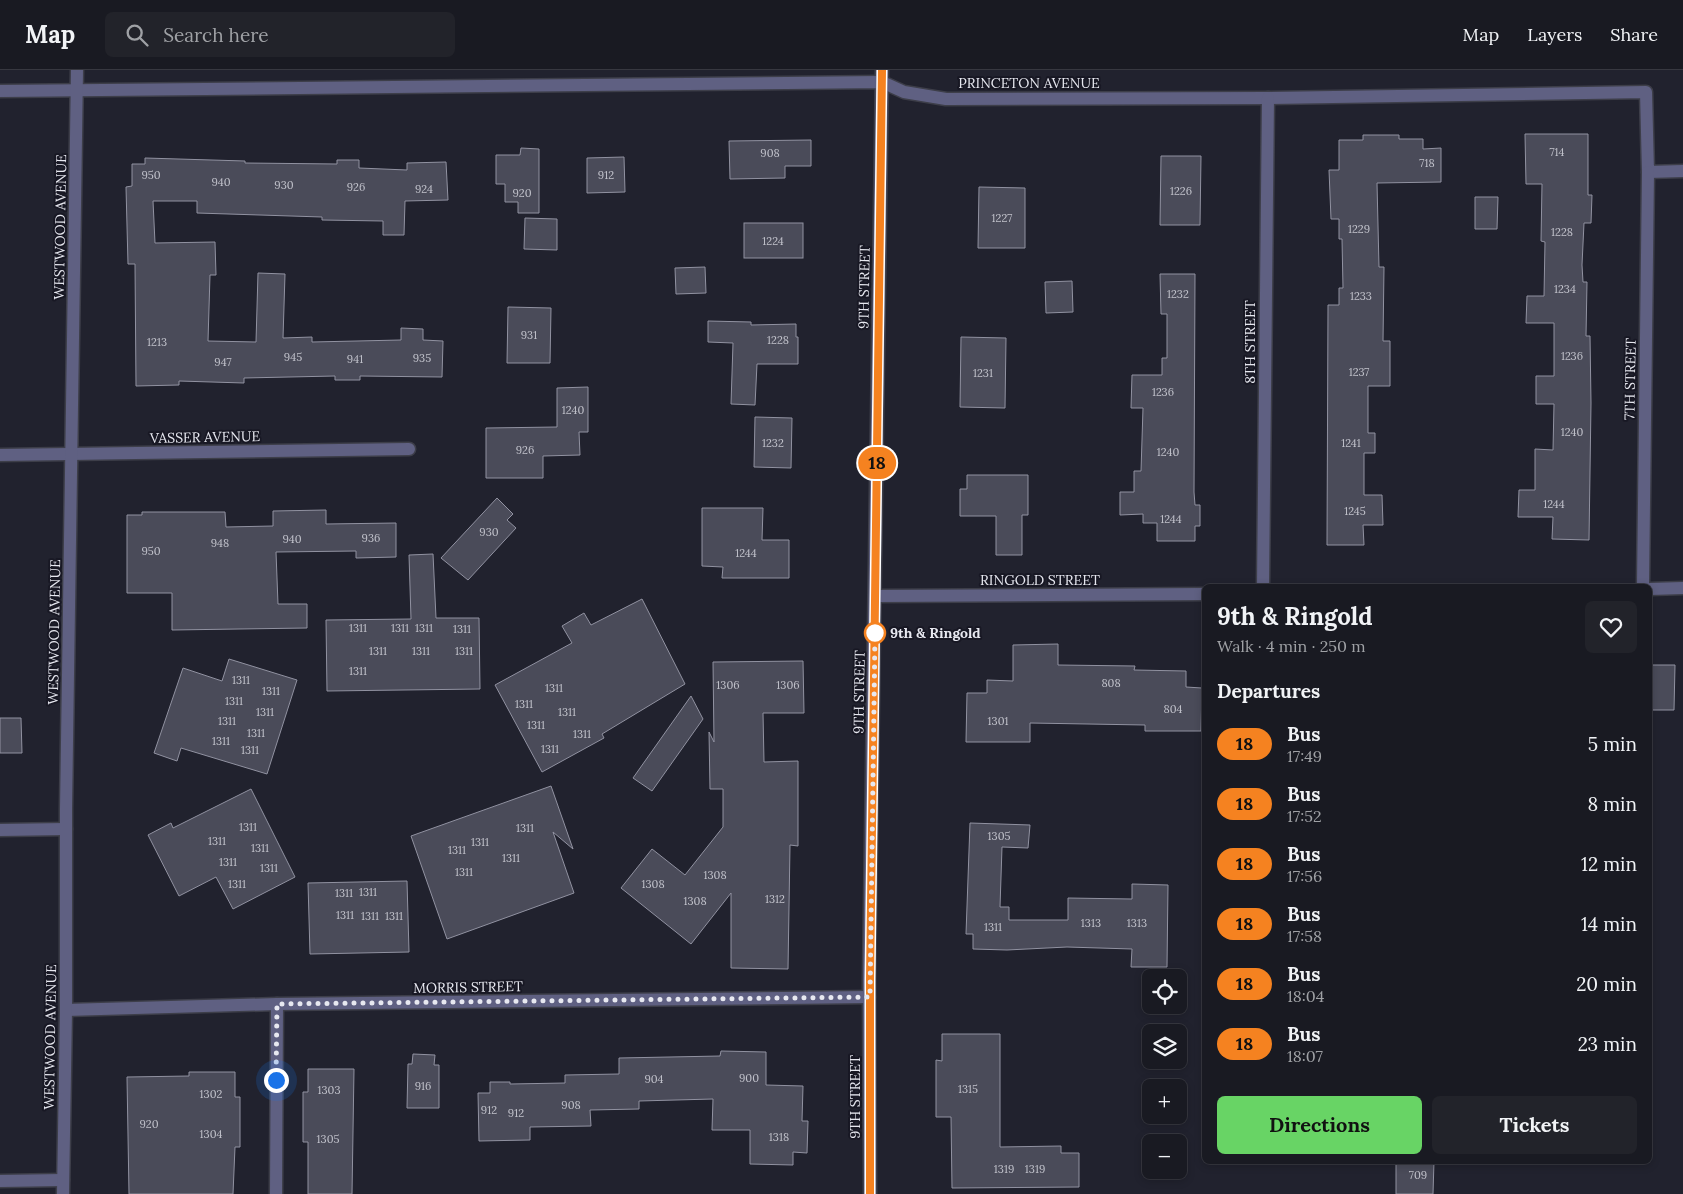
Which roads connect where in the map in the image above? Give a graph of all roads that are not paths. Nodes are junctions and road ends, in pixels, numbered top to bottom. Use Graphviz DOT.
graph roads {
  1 [pos="78,70"];
  2 [pos="882,76"];
  3 [pos="78,90"];
  4 [pos="0,91"];
  5 [pos="1268,98"];
  6 [pos="1683,171"];
  7 [pos="1648,172"];
  8 [pos="410,449"];
  9 [pos="72,454"];
  10 [pos="0,455"];
  11 [pos="1264,584"];
  12 [pos="1643,584"];
  13 [pos="1652,588"];
  14 [pos="1683,588"];
  15 [pos="1202,594"];
  16 [pos="876,596"];
  17 [pos="66,829"];
  18 [pos="0,830"];
  19 [pos="870,997"];
  20 [pos="277,1004"];
  21 [pos="66,1010"];
  22 [pos="63,1180"];
  23 [pos="0,1181"];
  24 [pos="63,1194"];
  25 [pos="276,1194"];
  26 [pos="870,1194"];
  1 -- 3 [label="street, WESTWOOD AVENUE"];
  2 -- 3 [label="street, PRINCETON AVENUE"];
  2 -- 5 [label="street, PRINCETON AVENUE"];
  2 -- 16 [label="street, 9TH STREET"];
  3 -- 4 [label="street, PRINCETON AVENUE"];
  3 -- 9 [label="street, WESTWOOD AVENUE"];
  5 -- 7 [label="street, PRINCETON AVENUE"];
  5 -- 11 [label="street, 8TH STREET"];
  6 -- 7 [label="street"];
  7 -- 12 [label="street, 7TH STREET"];
  8 -- 9 [label="street, VASSER AVENUE"];
  9 -- 10 [label="street, VASSER AVENUE"];
  9 -- 17 [label="street, WESTWOOD AVENUE"];
  13 -- 14 [label="street"];
  15 -- 16 [label="street, RINGOLD STREET"];
  16 -- 19 [label="street, 9TH STREET"];
  17 -- 18 [label="street"];
  17 -- 21 [label="street, WESTWOOD AVENUE"];
  19 -- 20 [label="street, MORRIS STREET"];
  19 -- 26 [label="street, 9TH STREET"];
  20 -- 21 [label="street, MORRIS STREET"];
  20 -- 25 [label="street"];
  21 -- 22 [label="street, WESTWOOD AVENUE"];
  22 -- 23 [label="street"];
  22 -- 24 [label="street, WESTWOOD AVENUE"];
}
